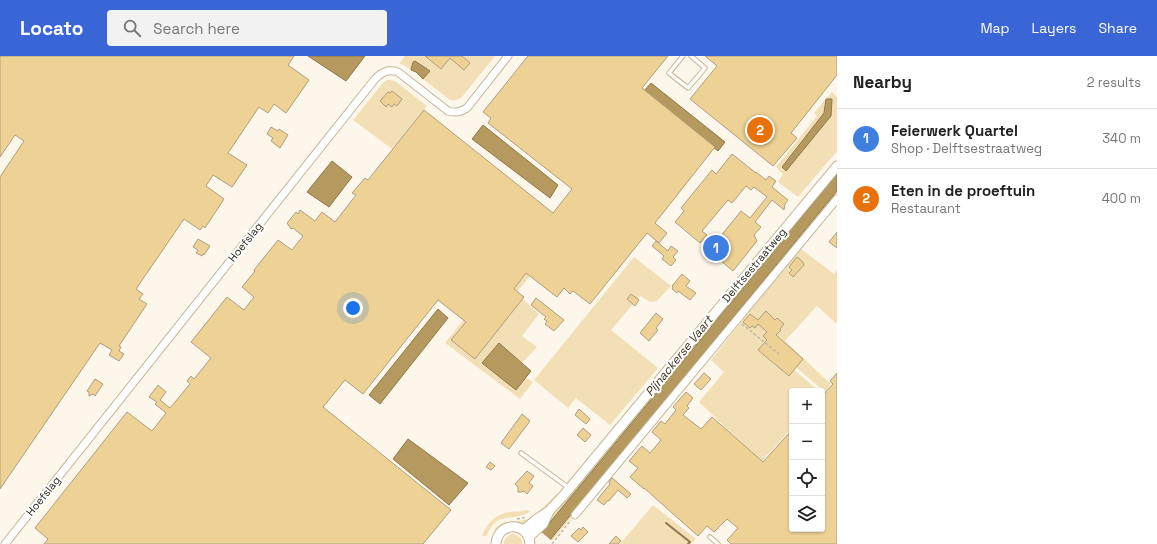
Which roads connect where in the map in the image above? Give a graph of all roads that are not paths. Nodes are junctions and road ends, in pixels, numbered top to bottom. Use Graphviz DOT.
graph roads {
  1 [pos="508,56"];
  2 [pos="683,56"];
  3 [pos="691,56"];
  4 [pos="837,166"];
  5 [pos="837,199"];
  6 [pos="521,453"];
  7 [pos="570,488"];
  8 [pos="575,515"];
  9 [pos="710,537"];
  10 [pos="528,539"];
  11 [pos="5,544"];
  12 [pos="496,544"];
  13 [pos="718,544"];
  1 -- 11 [label="street, Hoefslag"];
  2 -- 3 [label="lane"];
  4 -- 7 [label="main road, Delftsestraatweg"];
  5 -- 8 [label="street, Delftsestraatweg"];
  6 -- 7 [label="lane"];
  7 -- 10 [label="main road, Delftsestraatweg"];
  9 -- 13 [label="lane"];
  10 -- 12 [label="main road"];
}
